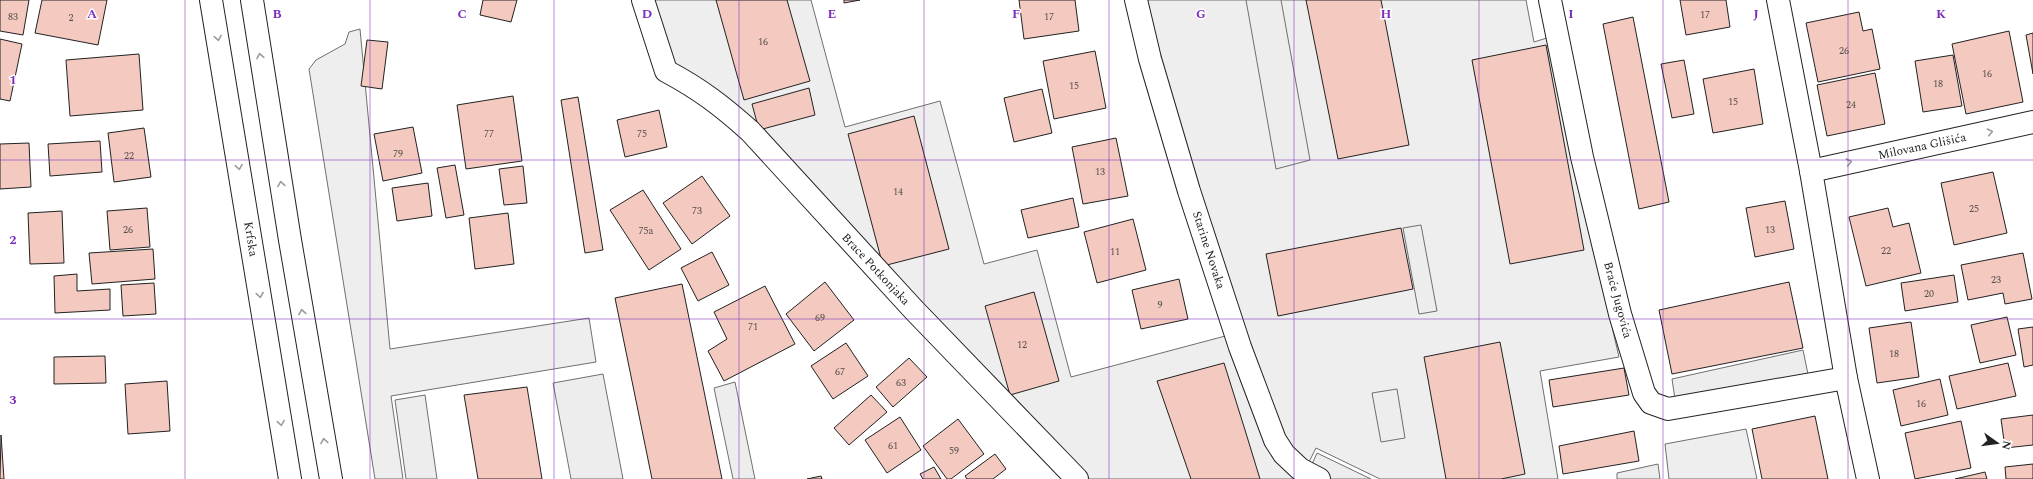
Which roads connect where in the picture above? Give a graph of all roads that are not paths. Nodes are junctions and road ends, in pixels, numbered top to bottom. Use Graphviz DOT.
graph roads {
  1 [pos="211,0"];
  2 [pos="252,0"];
  3 [pos="643,0"];
  4 [pos="1136,0"];
  5 [pos="1550,0"];
  6 [pos="1778,0"];
  7 [pos="2033,122"];
  8 [pos="1811,171"];
  9 [pos="1846,378"];
  10 [pos="290,479"];
  11 [pos="331,479"];
  12 [pos="1076,479"];
  13 [pos="1319,479"];
  14 [pos="1868,479"];
  1 -- 10 [label="street, Krfska, one-way"];
  11 -- 2 [label="street, one-way"];
  3 -- 12 [label="street, Brace Potkonjaka"];
  4 -- 13 [label="street, Starine Novaka"];
  5 -- 9 [label="street, Braće Jugovića"];
  6 -- 8 [label="street"];
  8 -- 7 [label="street, Milovana Glišića, one-way"];
  8 -- 9 [label="street"];
  9 -- 14 [label="street"];
}
